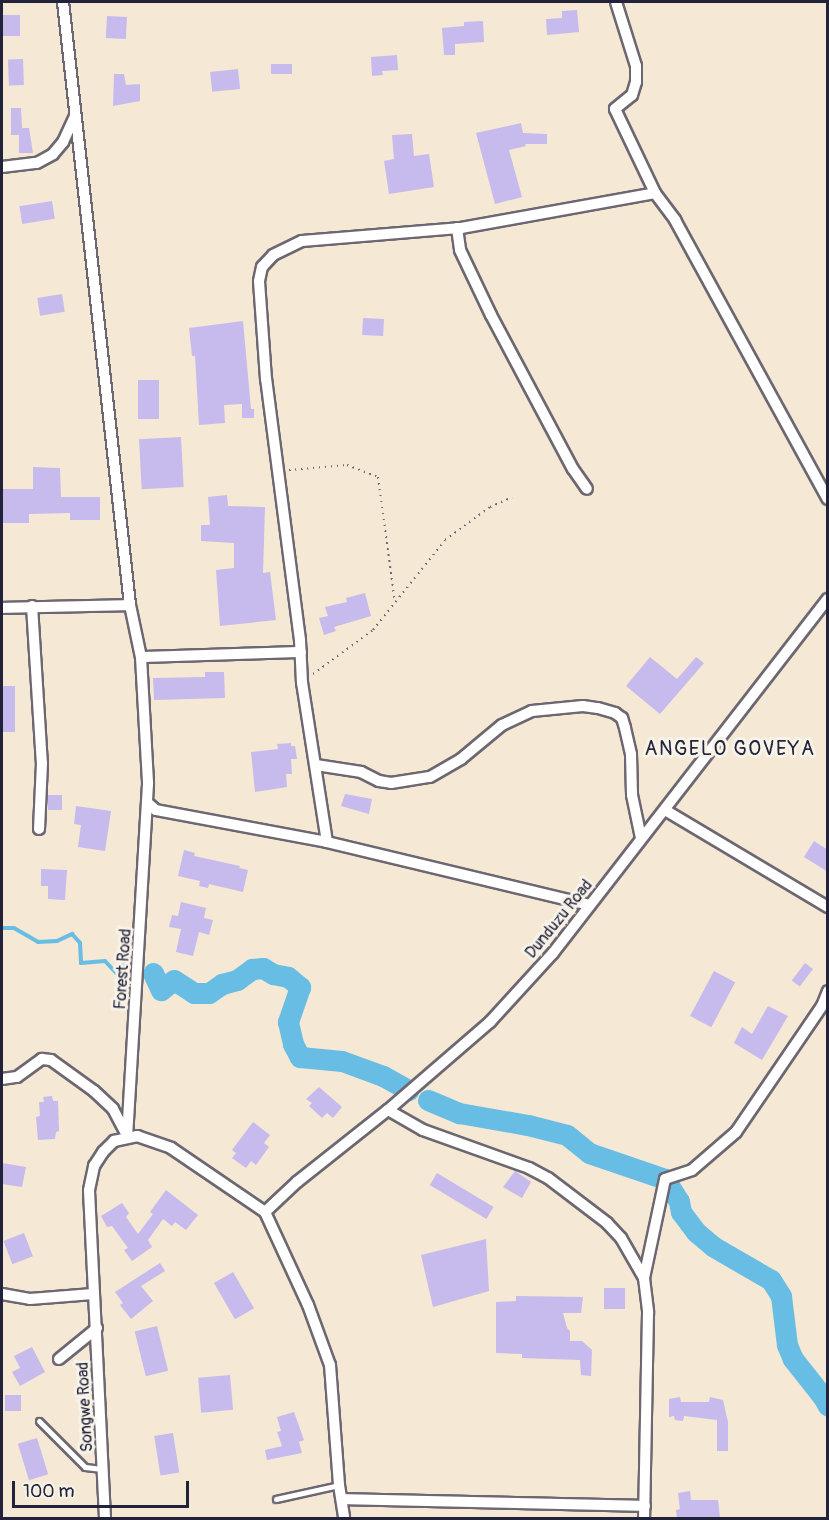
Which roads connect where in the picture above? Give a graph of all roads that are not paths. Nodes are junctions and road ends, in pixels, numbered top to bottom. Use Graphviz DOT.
graph roads {
  1 [pos="63,2"];
  2 [pos="616,2"];
  3 [pos="75,116"];
  4 [pos="2,167"];
  5 [pos="655,193"];
  6 [pos="456,228"];
  7 [pos="587,489"];
  8 [pos="828,499"];
  9 [pos="828,599"];
  10 [pos="130,605"];
  11 [pos="32,606"];
  12 [pos="2,608"];
  13 [pos="301,652"];
  14 [pos="141,657"];
  15 [pos="316,765"];
  16 [pos="148,804"];
  17 [pos="665,810"];
  18 [pos="39,829"];
  19 [pos="641,838"];
  20 [pos="327,842"];
  21 [pos="590,905"];
  22 [pos="828,907"];
  23 [pos="828,991"];
  24 [pos="2,1079"];
  25 [pos="388,1110"];
  26 [pos="127,1136"];
  27 [pos="265,1212"];
  28 [pos="644,1278"];
  29 [pos="2,1294"];
  30 [pos="93,1294"];
  31 [pos="96,1328"];
  32 [pos="59,1359"];
  33 [pos="39,1420"];
  34 [pos="103,1469"];
  35 [pos="339,1485"];
  36 [pos="276,1499"];
  37 [pos="343,1499"];
  38 [pos="645,1506"];
  39 [pos="105,1518"];
  40 [pos="344,1518"];
  41 [pos="644,1518"];
  1 -- 3 [label="street, Forest Road"];
  2 -- 5 [label="street"];
  3 -- 4 [label="street"];
  3 -- 10 [label="street, Forest Road"];
  5 -- 6 [label="street"];
  5 -- 8 [label="street"];
  6 -- 7 [label="street"];
  6 -- 13 [label="street"];
  9 -- 17 [label="street, Dunduzu Road"];
  10 -- 11 [label="street"];
  10 -- 14 [label="street, Forest Road"];
  11 -- 12 [label="street"];
  11 -- 18 [label="street"];
  13 -- 14 [label="street"];
  13 -- 15 [label="street"];
  14 -- 16 [label="street, Forest Road"];
  15 -- 19 [label="street"];
  15 -- 20 [label="street"];
  16 -- 20 [label="street"];
  16 -- 26 [label="street, Forest Road"];
  17 -- 19 [label="street, Dunduzu Road"];
  17 -- 22 [label="street"];
  19 -- 21 [label="street, Dunduzu Road"];
  20 -- 21 [label="street"];
  21 -- 25 [label="street, Dunduzu Road"];
  23 -- 28 [label="street"];
  24 -- 26 [label="street"];
  25 -- 27 [label="street, Dunduzu Road"];
  25 -- 28 [label="street"];
  26 -- 27 [label="street"];
  26 -- 30 [label="street, Songwe Road"];
  27 -- 35 [label="street"];
  28 -- 38 [label="street"];
  29 -- 30 [label="street"];
  30 -- 31 [label="street, Songwe Road"];
  31 -- 32 [label="street"];
  31 -- 34 [label="street, Songwe Road"];
  33 -- 34 [label="lane"];
  34 -- 39 [label="street, Songwe Road"];
  35 -- 36 [label="lane"];
  35 -- 37 [label="street"];
  37 -- 38 [label="street"];
  37 -- 40 [label="street"];
  38 -- 41 [label="street"];
}
